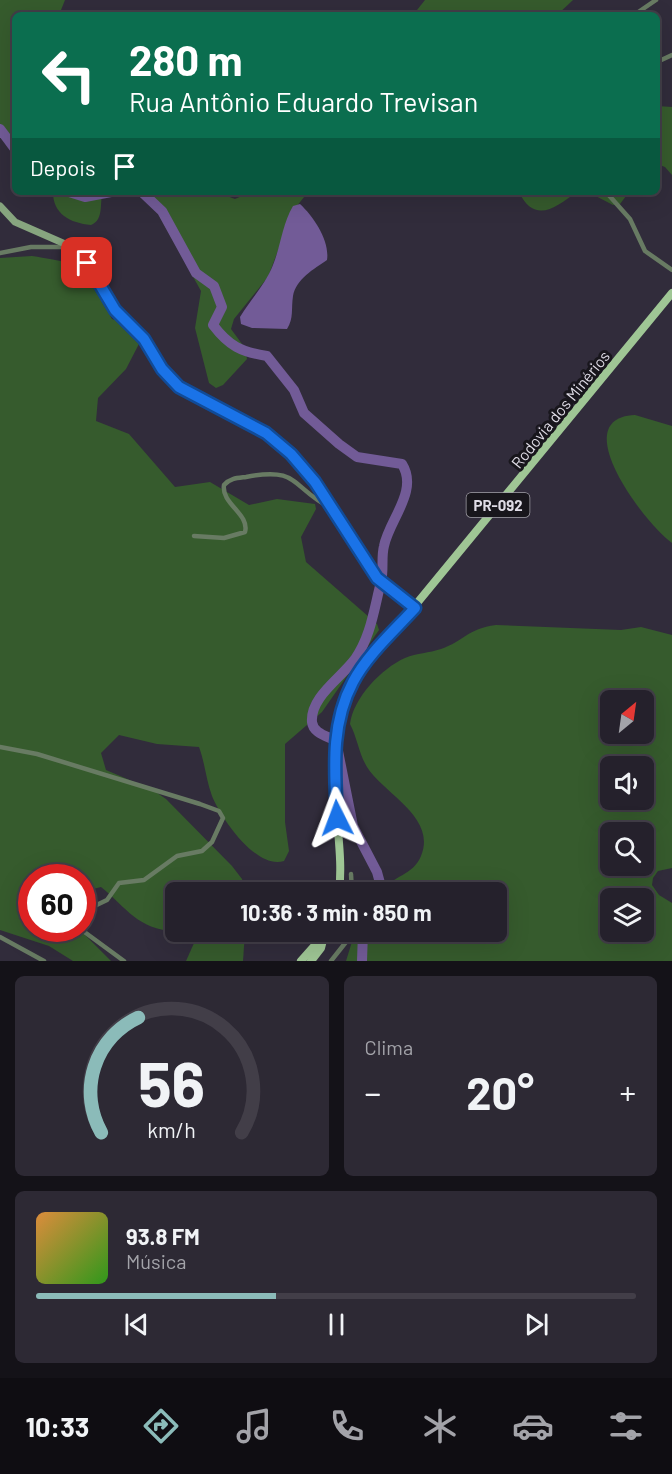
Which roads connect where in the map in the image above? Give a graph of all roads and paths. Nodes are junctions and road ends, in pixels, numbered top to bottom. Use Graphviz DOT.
graph roads {
  1 [pos="656,0"];
  2 [pos="638,12"];
  3 [pos="609,195"];
  4 [pos="0,206"];
  5 [pos="72,248"];
  6 [pos="0,253"];
  7 [pos="672,270"];
  8 [pos="672,293"];
  9 [pos="331,508"];
  10 [pos="194,537"];
  11 [pos="415,608"];
  12 [pos="0,747"];
  13 [pos="351,874"];
  14 [pos="340,882"];
  15 [pos="351,882"];
  16 [pos="96,905"];
  17 [pos="0,937"];
  18 [pos="96,940"];
  19 [pos="318,942"];
  20 [pos="323,942"];
  21 [pos="346,942"];
  22 [pos="44,961"];
  23 [pos="124,961"];
  24 [pos="301,961"];
  25 [pos="311,961"];
  26 [pos="331,961"];
  1 -- 2 [label="street"];
  3 -- 7 [label="street"];
  4 -- 5 [label="street"];
  5 -- 6 [label="street"];
  5 -- 9 [label="street"];
  8 -- 11 [label="main road, Rodovia dos Minérios / PR-092"];
  9 -- 10 [label="street"];
  9 -- 11 [label="street"];
  11 -- 14 [label="main road, Rodovia dos Minérios / PR-092"];
  12 -- 16 [label="street"];
  13 -- 15 [label="street"];
  17 -- 22 [label="street"];
  18 -- 23 [label="street"];
  19 -- 24 [label="main road"];
  20 -- 25 [label="main road"];
  21 -- 26 [label="street"];
}
